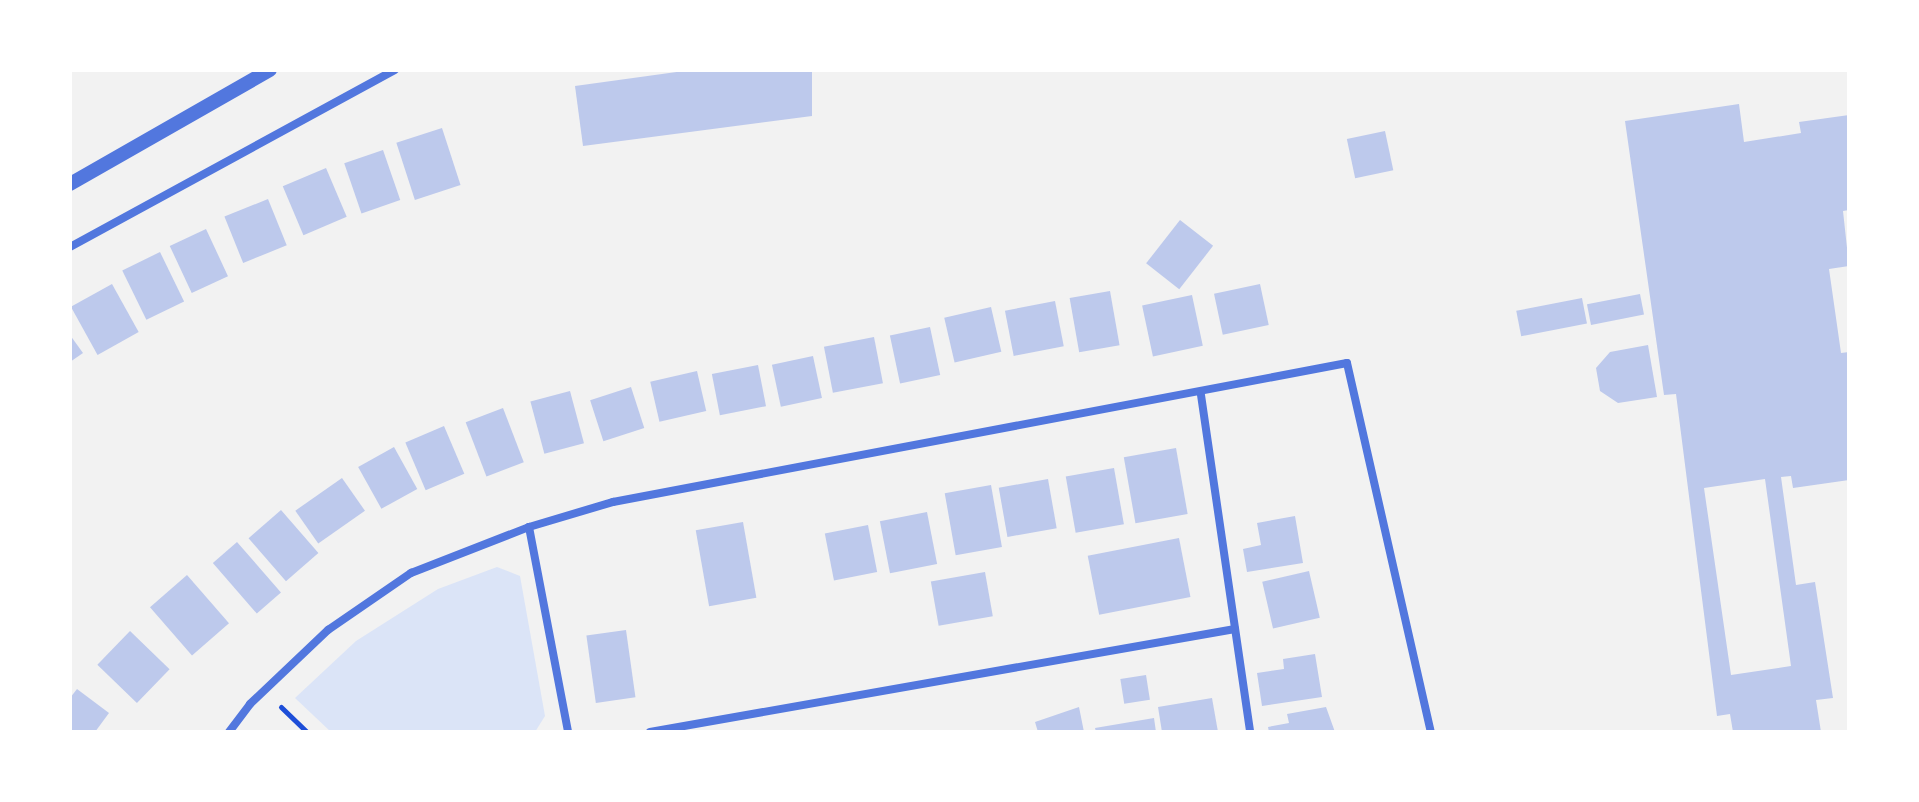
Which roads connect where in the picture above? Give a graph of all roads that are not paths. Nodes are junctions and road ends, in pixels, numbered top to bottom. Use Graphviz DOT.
graph roads {
  1 [pos="270,70"];
  2 [pos="395,70"];
  3 [pos="70,184"];
  4 [pos="70,247"];
  5 [pos="1201,395"];
  6 [pos="529,527"];
  7 [pos="1235,629"];
  8 [pos="229,732"];
  9 [pos="568,732"];
  10 [pos="650,732"];
  11 [pos="1250,732"];
  12 [pos="1431,732"];
  1 -- 3 [label="street"];
  2 -- 4 [label="street"];
  5 -- 6 [label="street"];
  5 -- 7 [label="street"];
  5 -- 12 [label="street"];
  6 -- 8 [label="street"];
  6 -- 9 [label="street"];
  7 -- 10 [label="street"];
  7 -- 11 [label="street"];
}
